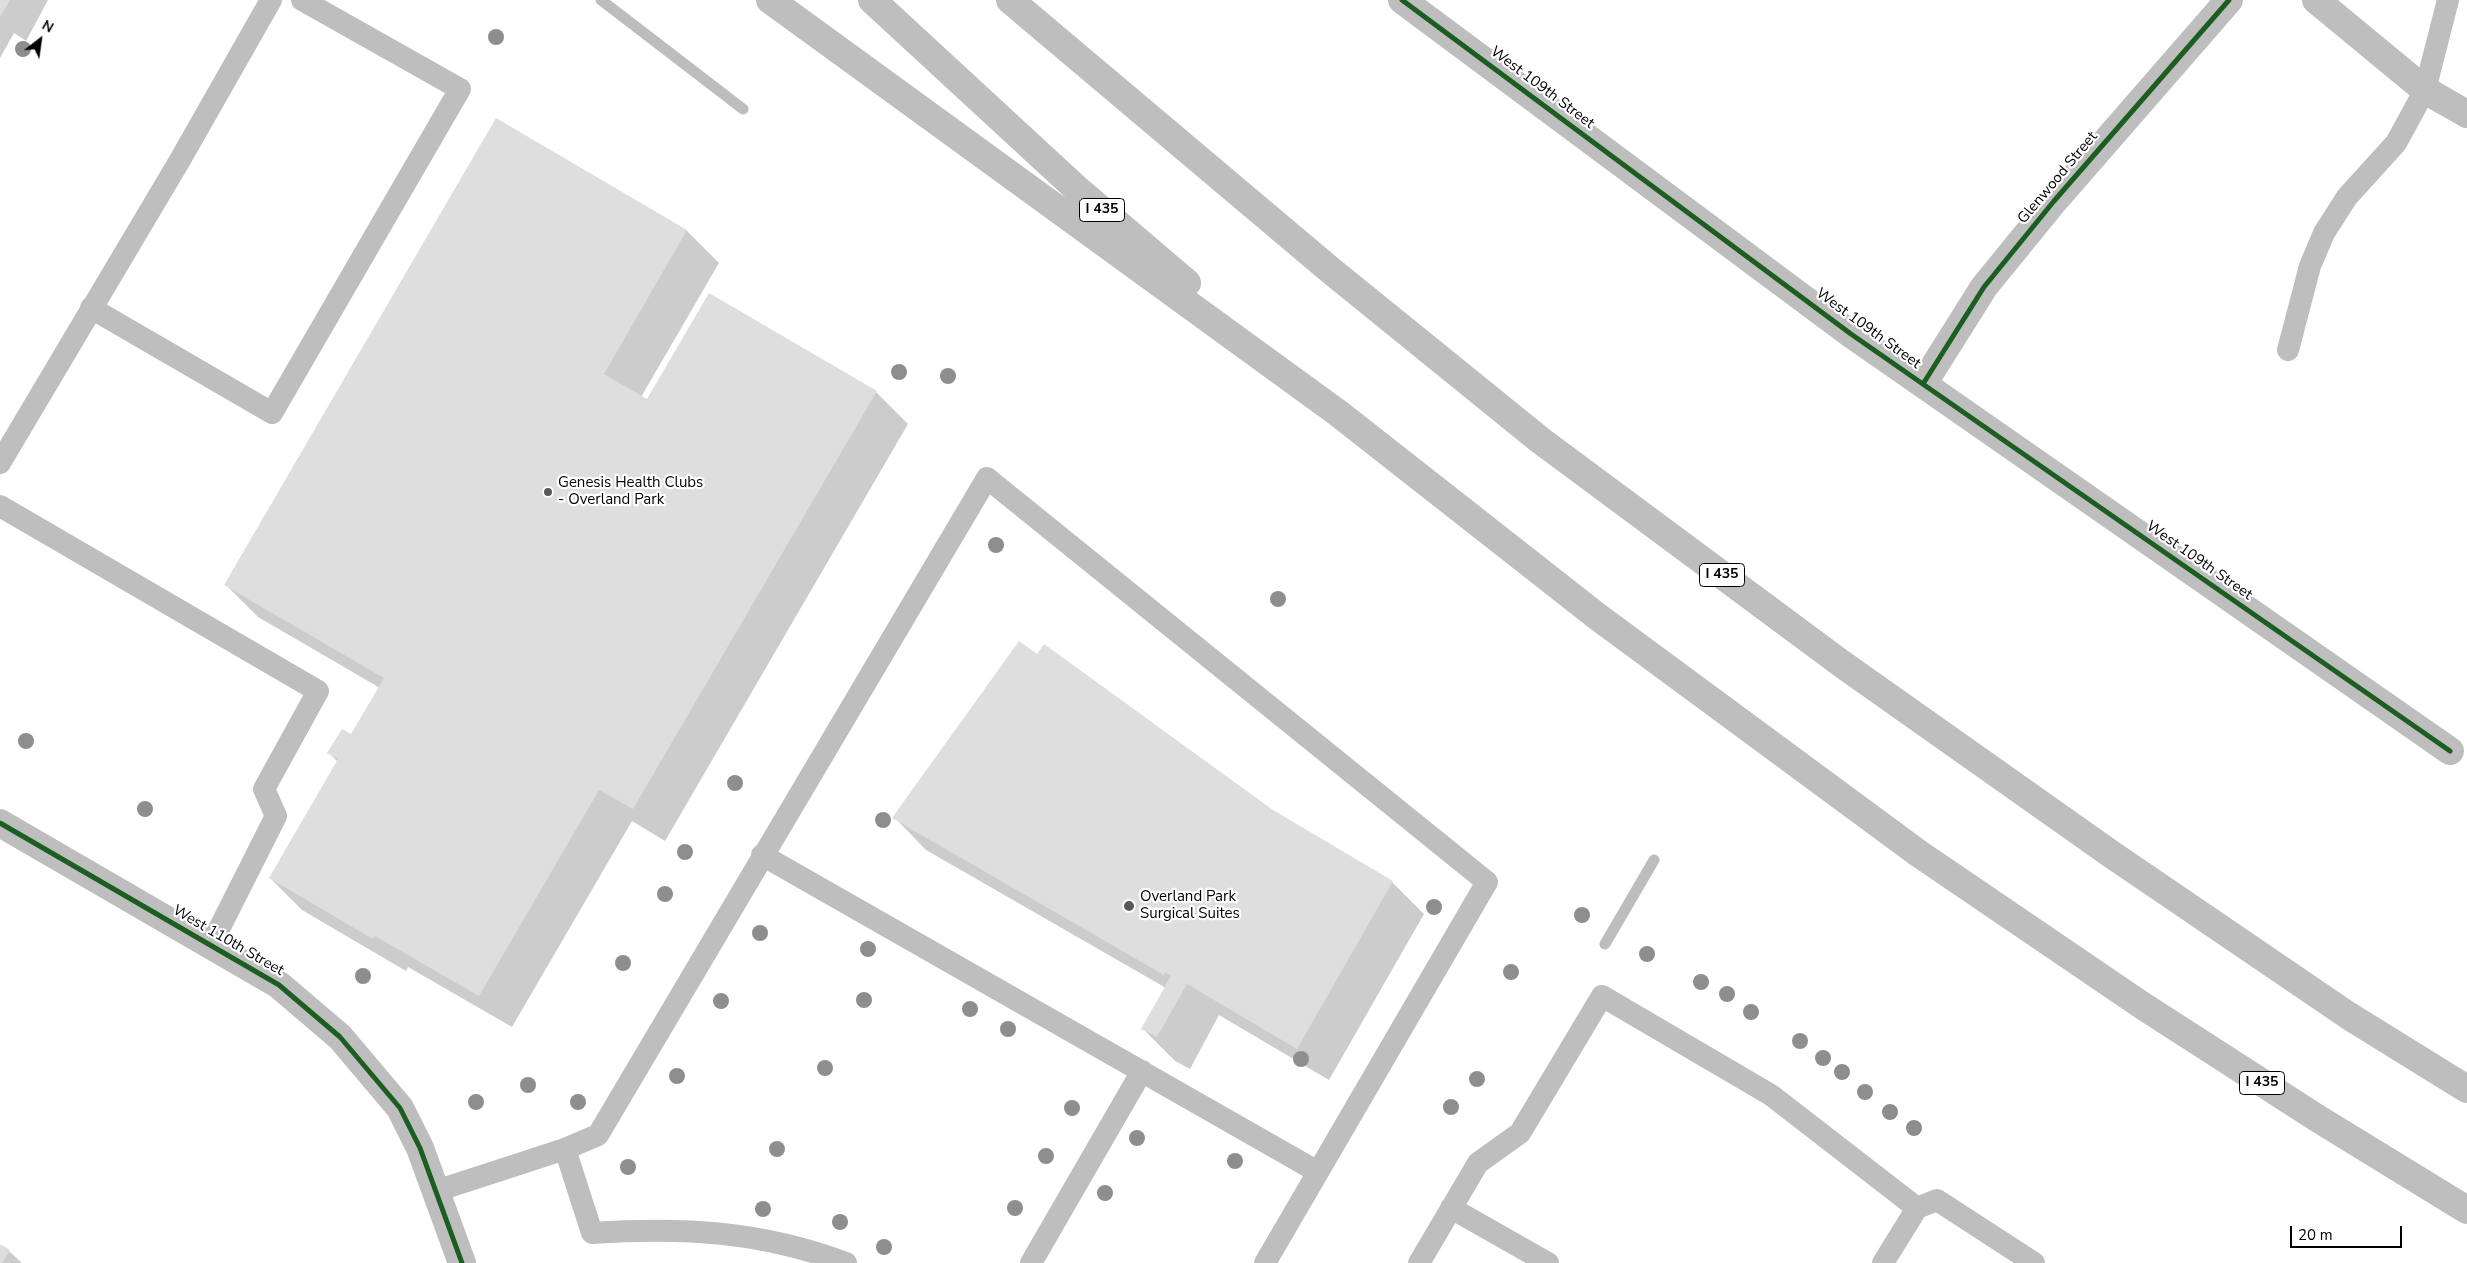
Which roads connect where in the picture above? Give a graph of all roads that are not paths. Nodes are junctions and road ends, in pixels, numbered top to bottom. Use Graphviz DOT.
graph roads {
  1 [pos="271,0"];
  2 [pos="302,0"];
  3 [pos="770,0"];
  4 [pos="872,0"];
  5 [pos="1402,0"];
  6 [pos="2229,0"];
  7 [pos="2316,0"];
  8 [pos="2448,0"];
  9 [pos="1014,2"];
  10 [pos="2425,90"];
  11 [pos="2467,114"];
  12 [pos="91,308"];
  13 [pos="2288,350"];
  14 [pos="1923,384"];
  15 [pos="1338,413"];
  16 [pos="0,463"];
  17 [pos="0,506"];
  18 [pos="2450,752"];
  19 [pos="0,823"];
  20 [pos="762,855"];
  21 [pos="211,946"];
  22 [pos="1142,1071"];
  23 [pos="2467,1089"];
  24 [pos="565,1149"];
  25 [pos="1318,1172"];
  26 [pos="436,1191"];
  27 [pos="1451,1208"];
  28 [pos="1917,1208"];
  29 [pos="2467,1210"];
  30 [pos="462,1263"];
  31 [pos="846,1263"];
  32 [pos="1031,1263"];
  33 [pos="1265,1263"];
  34 [pos="1419,1263"];
  35 [pos="1548,1263"];
  36 [pos="1883,1263"];
  37 [pos="2034,1263"];
  1 -- 12 [label="lane"];
  2 -- 12 [label="lane"];
  3 -- 15 [label="main road"];
  4 -- 15 [label="main road, I 435"];
  5 -- 14 [label="main road, West 109th Street"];
  6 -- 14 [label="main road, Glenwood Street"];
  7 -- 10 [label="main road"];
  8 -- 10 [label="lane"];
  9 -- 23 [label="main road, I 435"];
  10 -- 11 [label="main road"];
  10 -- 13 [label="lane"];
  12 -- 16 [label="lane"];
  14 -- 18 [label="main road, West 109th Street"];
  15 -- 29 [label="main road, I 435"];
  17 -- 21 [label="lane"];
  19 -- 21 [label="main road, West 110th Street"];
  20 -- 22 [label="lane"];
  20 -- 24 [label="lane"];
  20 -- 25 [label="lane"];
  21 -- 26 [label="main road, West 110th Street"];
  22 -- 25 [label="lane"];
  22 -- 32 [label="lane"];
  24 -- 26 [label="lane"];
  24 -- 31 [label="lane"];
  25 -- 33 [label="lane"];
  26 -- 30 [label="main road, West 110th Street"];
  27 -- 28 [label="lane"];
  27 -- 34 [label="lane"];
  27 -- 35 [label="lane"];
  28 -- 36 [label="lane"];
  28 -- 37 [label="lane"];
}
